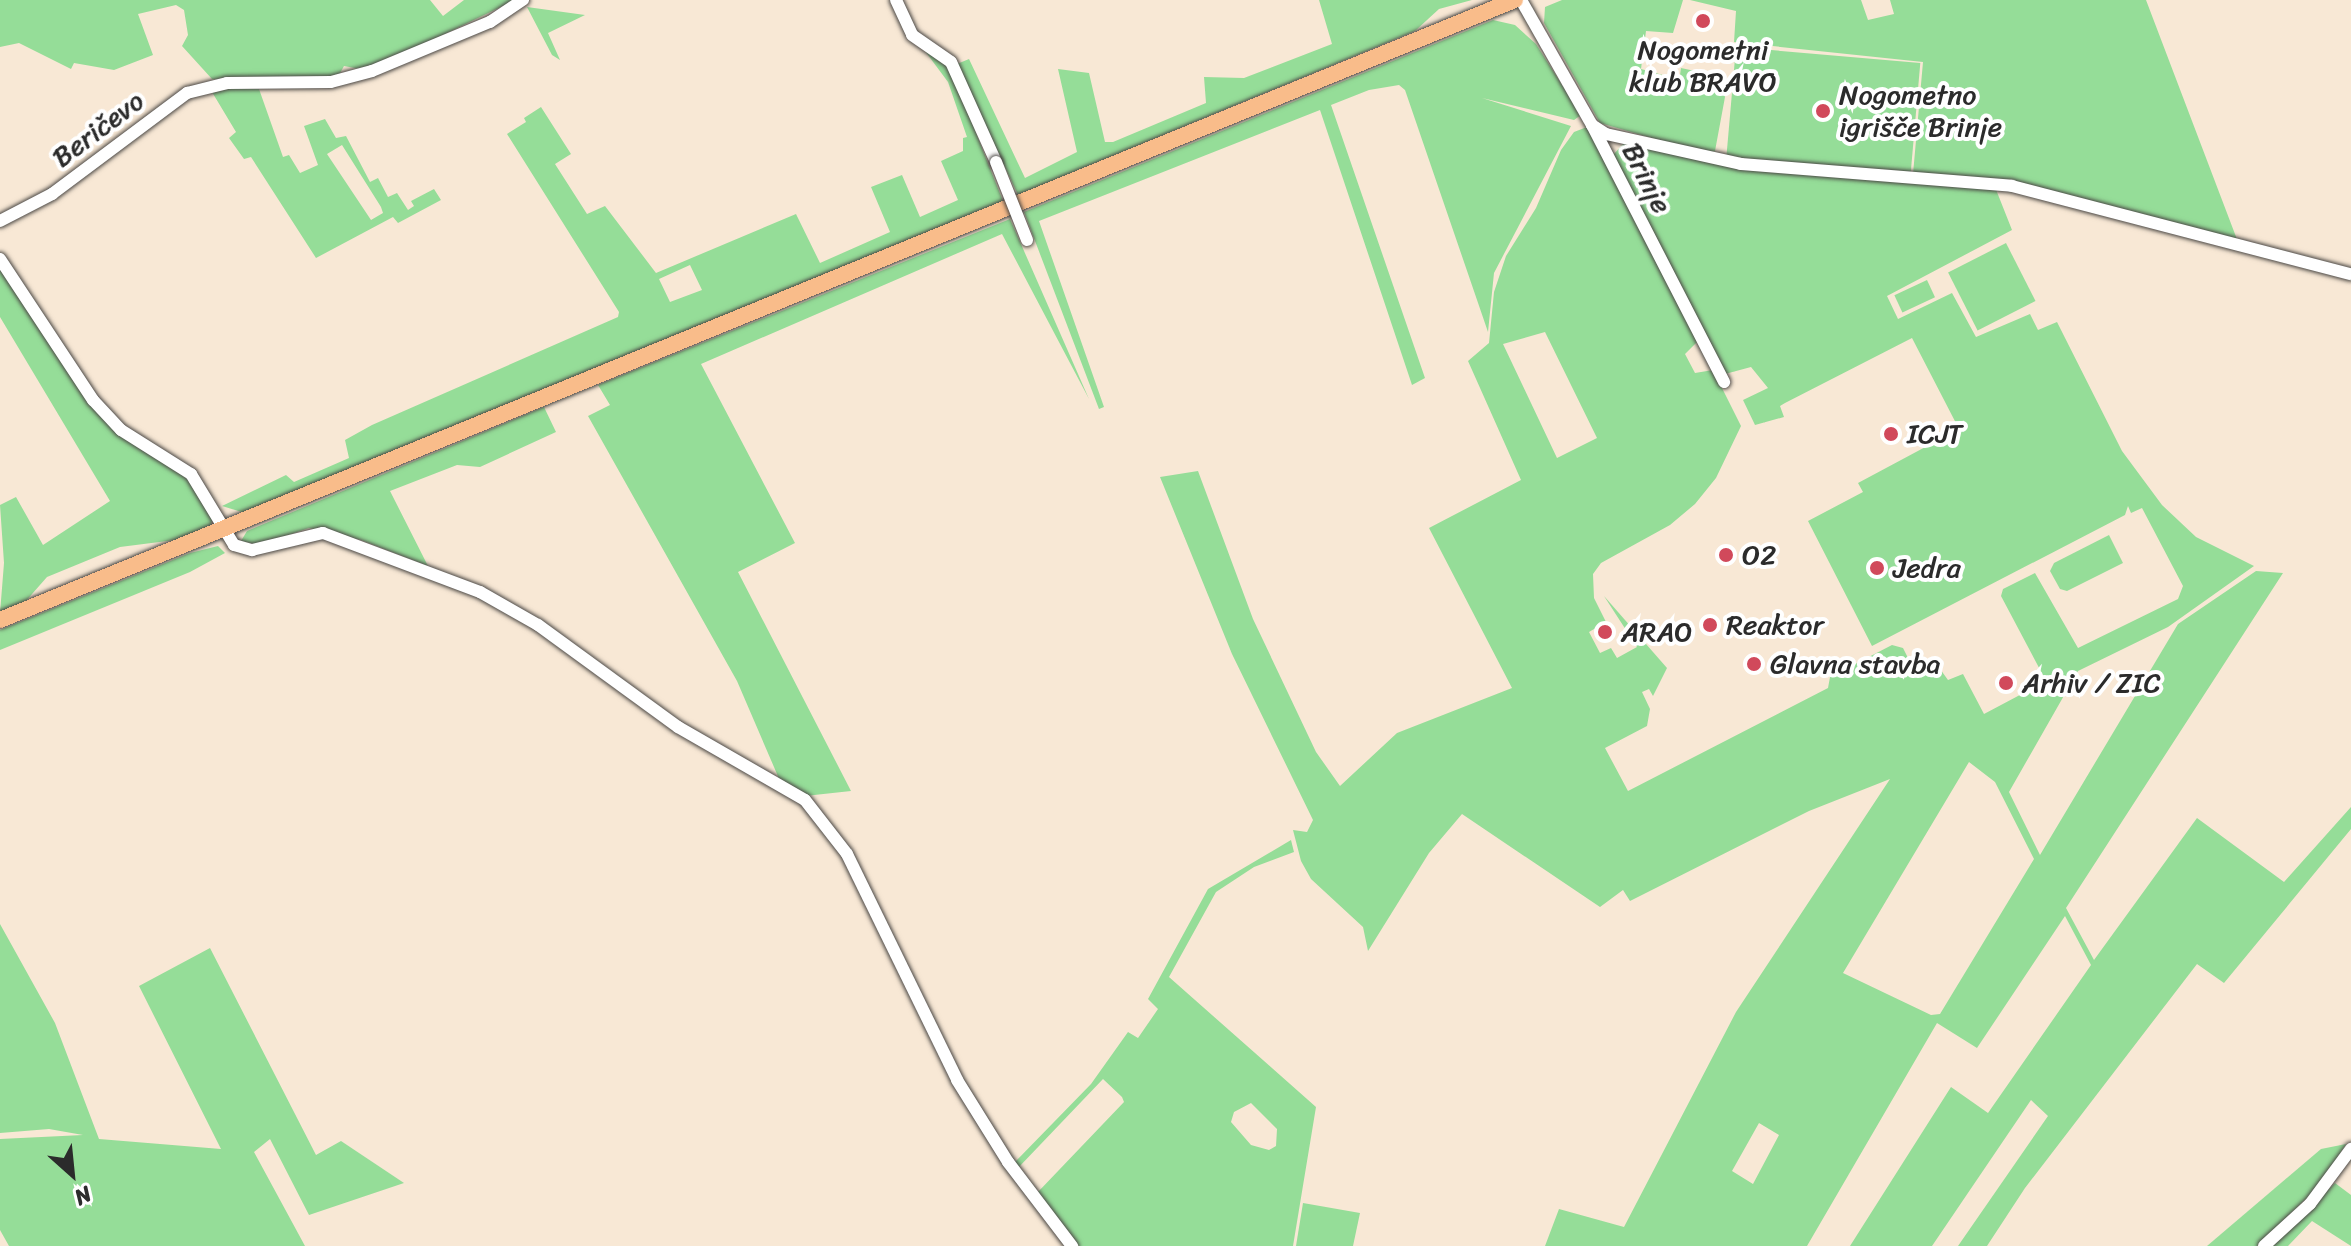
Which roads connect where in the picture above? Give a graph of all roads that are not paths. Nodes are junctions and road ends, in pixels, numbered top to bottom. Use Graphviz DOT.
graph roads {
  1 [pos="523,0"];
  2 [pos="896,0"];
  3 [pos="1518,0"];
  4 [pos="1592,125"];
  5 [pos="0,221"];
  6 [pos="1027,240"];
  7 [pos="0,259"];
  8 [pos="2351,274"];
  9 [pos="1724,382"];
  10 [pos="224,528"];
  11 [pos="0,620"];
  12 [pos="2351,1149"];
  13 [pos="1072,1246"];
  14 [pos="2264,1246"];
  1 -- 5 [label="street, Beričevo"];
  2 -- 6 [label="street, bridge"];
  3 -- 4 [label="street, Brinje"];
  3 -- 10 [label="main road"];
  4 -- 8 [label="street"];
  4 -- 9 [label="street, Brinje"];
  7 -- 10 [label="street"];
  10 -- 11 [label="main road"];
  10 -- 13 [label="street"];
  12 -- 14 [label="street"];
}
